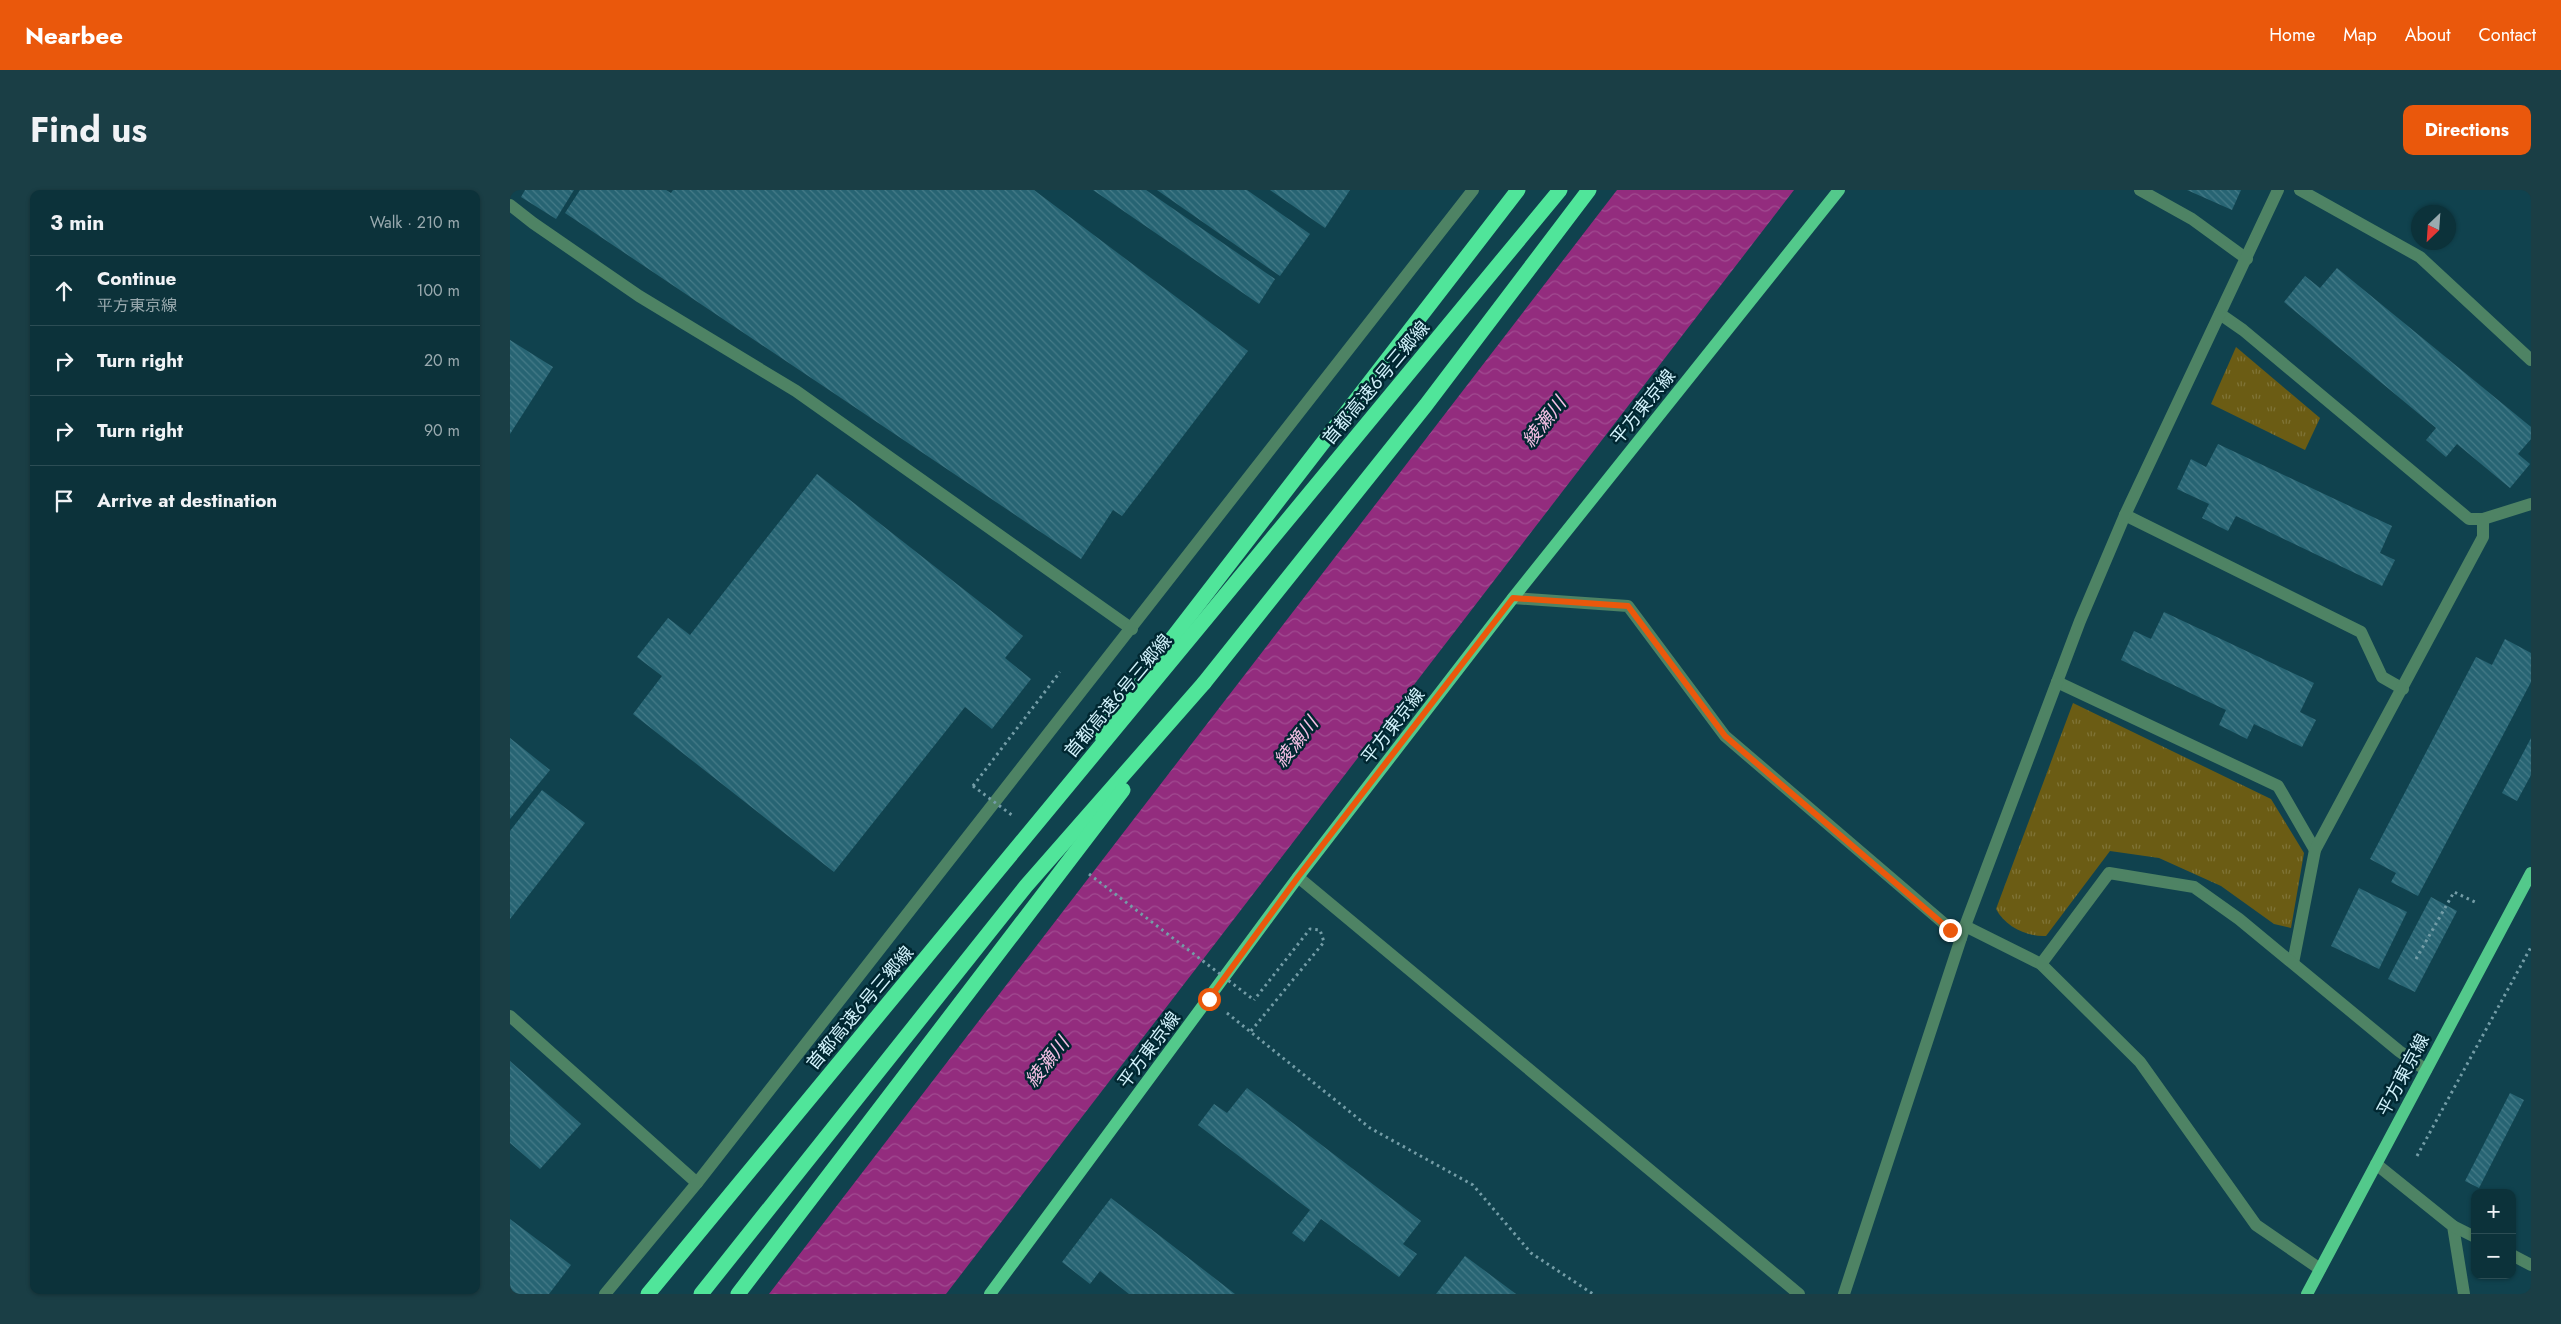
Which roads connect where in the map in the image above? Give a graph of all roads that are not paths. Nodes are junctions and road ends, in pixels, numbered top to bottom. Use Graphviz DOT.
graph roads {
  1 [pos="1473,190"];
  2 [pos="1518,190"];
  3 [pos="1560,190"];
  4 [pos="1589,190"];
  5 [pos="1839,190"];
  6 [pos="2140,190"];
  7 [pos="2278,190"];
  8 [pos="2300,190"];
  9 [pos="510,205"];
  10 [pos="2247,259"];
  11 [pos="2220,314"];
  12 [pos="2531,360"];
  13 [pos="2531,504"];
  14 [pos="2125,515"];
  15 [pos="2483,519"];
  16 [pos="1513,598"];
  17 [pos="1132,629"];
  18 [pos="2057,682"];
  19 [pos="1204,683"];
  20 [pos="2403,689"];
  21 [pos="2315,850"];
  22 [pos="2531,874"];
  23 [pos="1298,877"];
  24 [pos="1963,932"];
  25 [pos="2293,963"];
  26 [pos="2042,964"];
  27 [pos="510,1016"];
  28 [pos="2426,1070"];
  29 [pos="2376,1164"];
  30 [pos="698,1183"];
  31 [pos="2453,1226"];
  32 [pos="2471,1235"];
  33 [pos="2516,1257"];
  34 [pos="2531,1265"];
  35 [pos="2320,1268"];
  36 [pos="605,1294"];
  37 [pos="649,1294"];
  38 [pos="701,1294"];
  39 [pos="738,1294"];
  40 [pos="990,1294"];
  41 [pos="1799,1294"];
  42 [pos="1844,1294"];
  43 [pos="2307,1294"];
  44 [pos="2464,1294"];
  1 -- 17 [label="street"];
  2 -- 37 [label="highway, 首都高速6号三郷線, bridge"];
  3 -- 37 [label="highway, 首都高速6号三郷線, bridge"];
  4 -- 19 [label="highway"];
  5 -- 16 [label="main road, 平方東京線"];
  6 -- 10 [label="street"];
  7 -- 10 [label="street"];
  8 -- 12 [label="street"];
  9 -- 17 [label="street"];
  10 -- 11 [label="street"];
  11 -- 14 [label="street"];
  11 -- 15 [label="street"];
  13 -- 15 [label="street"];
  14 -- 18 [label="street"];
  14 -- 20 [label="street"];
  15 -- 20 [label="street"];
  16 -- 23 [label="main road, 平方東京線"];
  16 -- 24 [label="street"];
  17 -- 30 [label="street"];
  18 -- 21 [label="street"];
  18 -- 24 [label="street"];
  19 -- 38 [label="highway, bridge"];
  19 -- 39 [label="highway, bridge"];
  20 -- 21 [label="street"];
  21 -- 25 [label="street"];
  22 -- 28 [label="main road, 平方東京線"];
  23 -- 40 [label="main road, 平方東京線"];
  23 -- 41 [label="street"];
  24 -- 26 [label="street"];
  24 -- 42 [label="street"];
  25 -- 26 [label="street"];
  25 -- 28 [label="street"];
  26 -- 35 [label="street"];
  27 -- 30 [label="street"];
  28 -- 29 [label="main road, 平方東京線"];
  29 -- 31 [label="street"];
  29 -- 35 [label="main road, 平方東京線"];
  30 -- 36 [label="street"];
  31 -- 32 [label="street"];
  31 -- 44 [label="street"];
  33 -- 34 [label="street"];
  35 -- 43 [label="main road, 平方東京線"];
}
